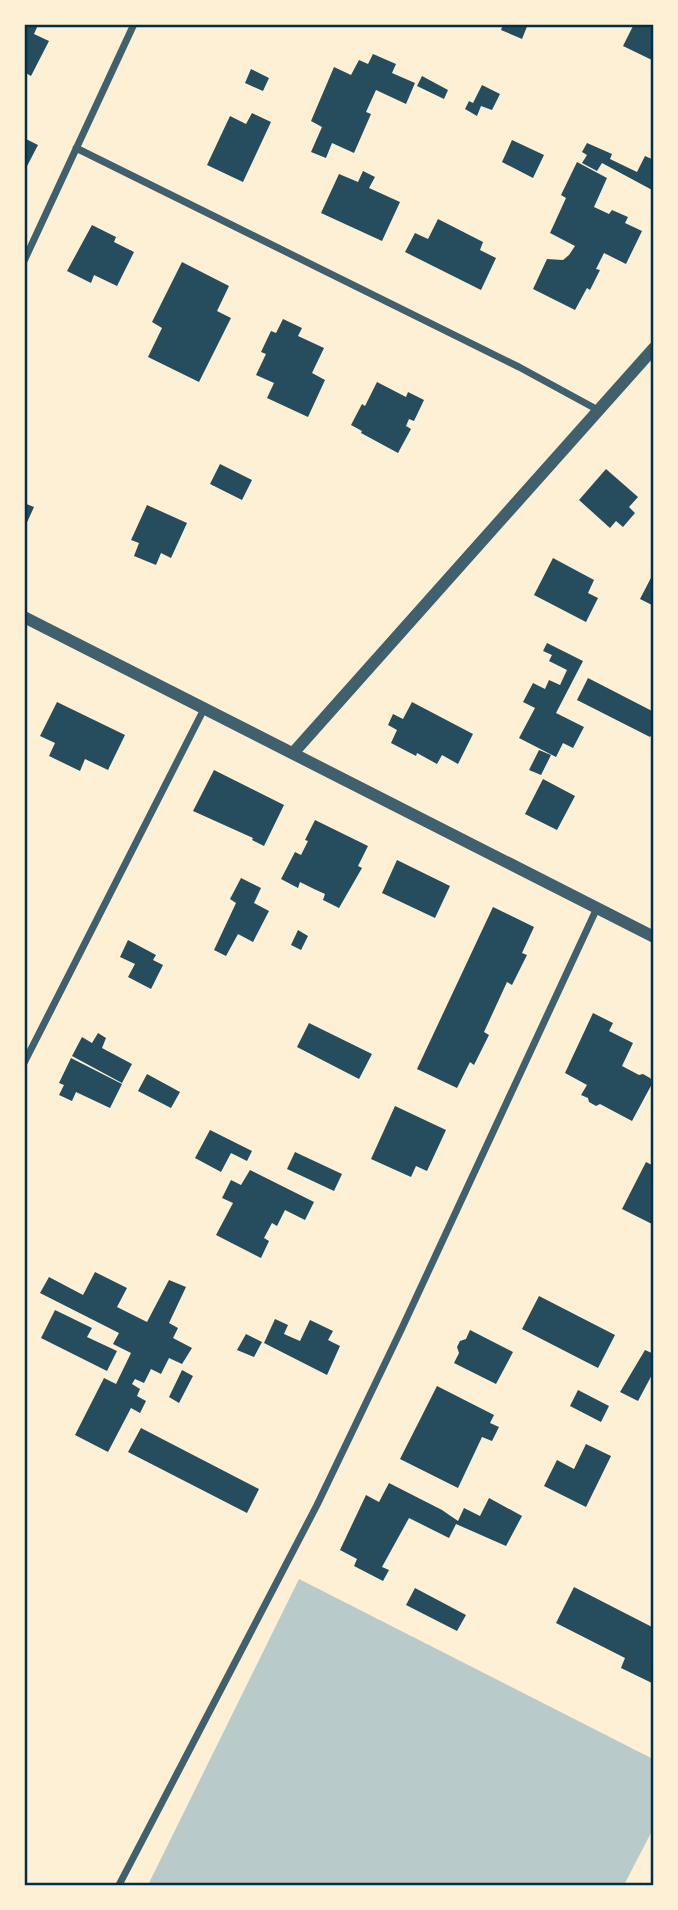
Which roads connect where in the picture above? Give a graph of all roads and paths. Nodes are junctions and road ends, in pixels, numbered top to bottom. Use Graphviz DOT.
graph roads {
  1 [pos="134,24"];
  2 [pos="76,149"];
  3 [pos="24,261"];
  4 [pos="653,348"];
  5 [pos="598,410"];
  6 [pos="24,617"];
  7 [pos="205,707"];
  8 [pos="294,752"];
  9 [pos="597,908"];
  10 [pos="653,937"];
  11 [pos="24,1063"];
  12 [pos="119,1885"];
  1 -- 2 [label="street"];
  2 -- 3 [label="street"];
  2 -- 5 [label="street"];
  4 -- 5 [label="street"];
  5 -- 8 [label="street"];
  6 -- 7 [label="street"];
  7 -- 8 [label="street"];
  7 -- 11 [label="street"];
  8 -- 9 [label="street"];
  9 -- 10 [label="street"];
  9 -- 12 [label="street"];
}
